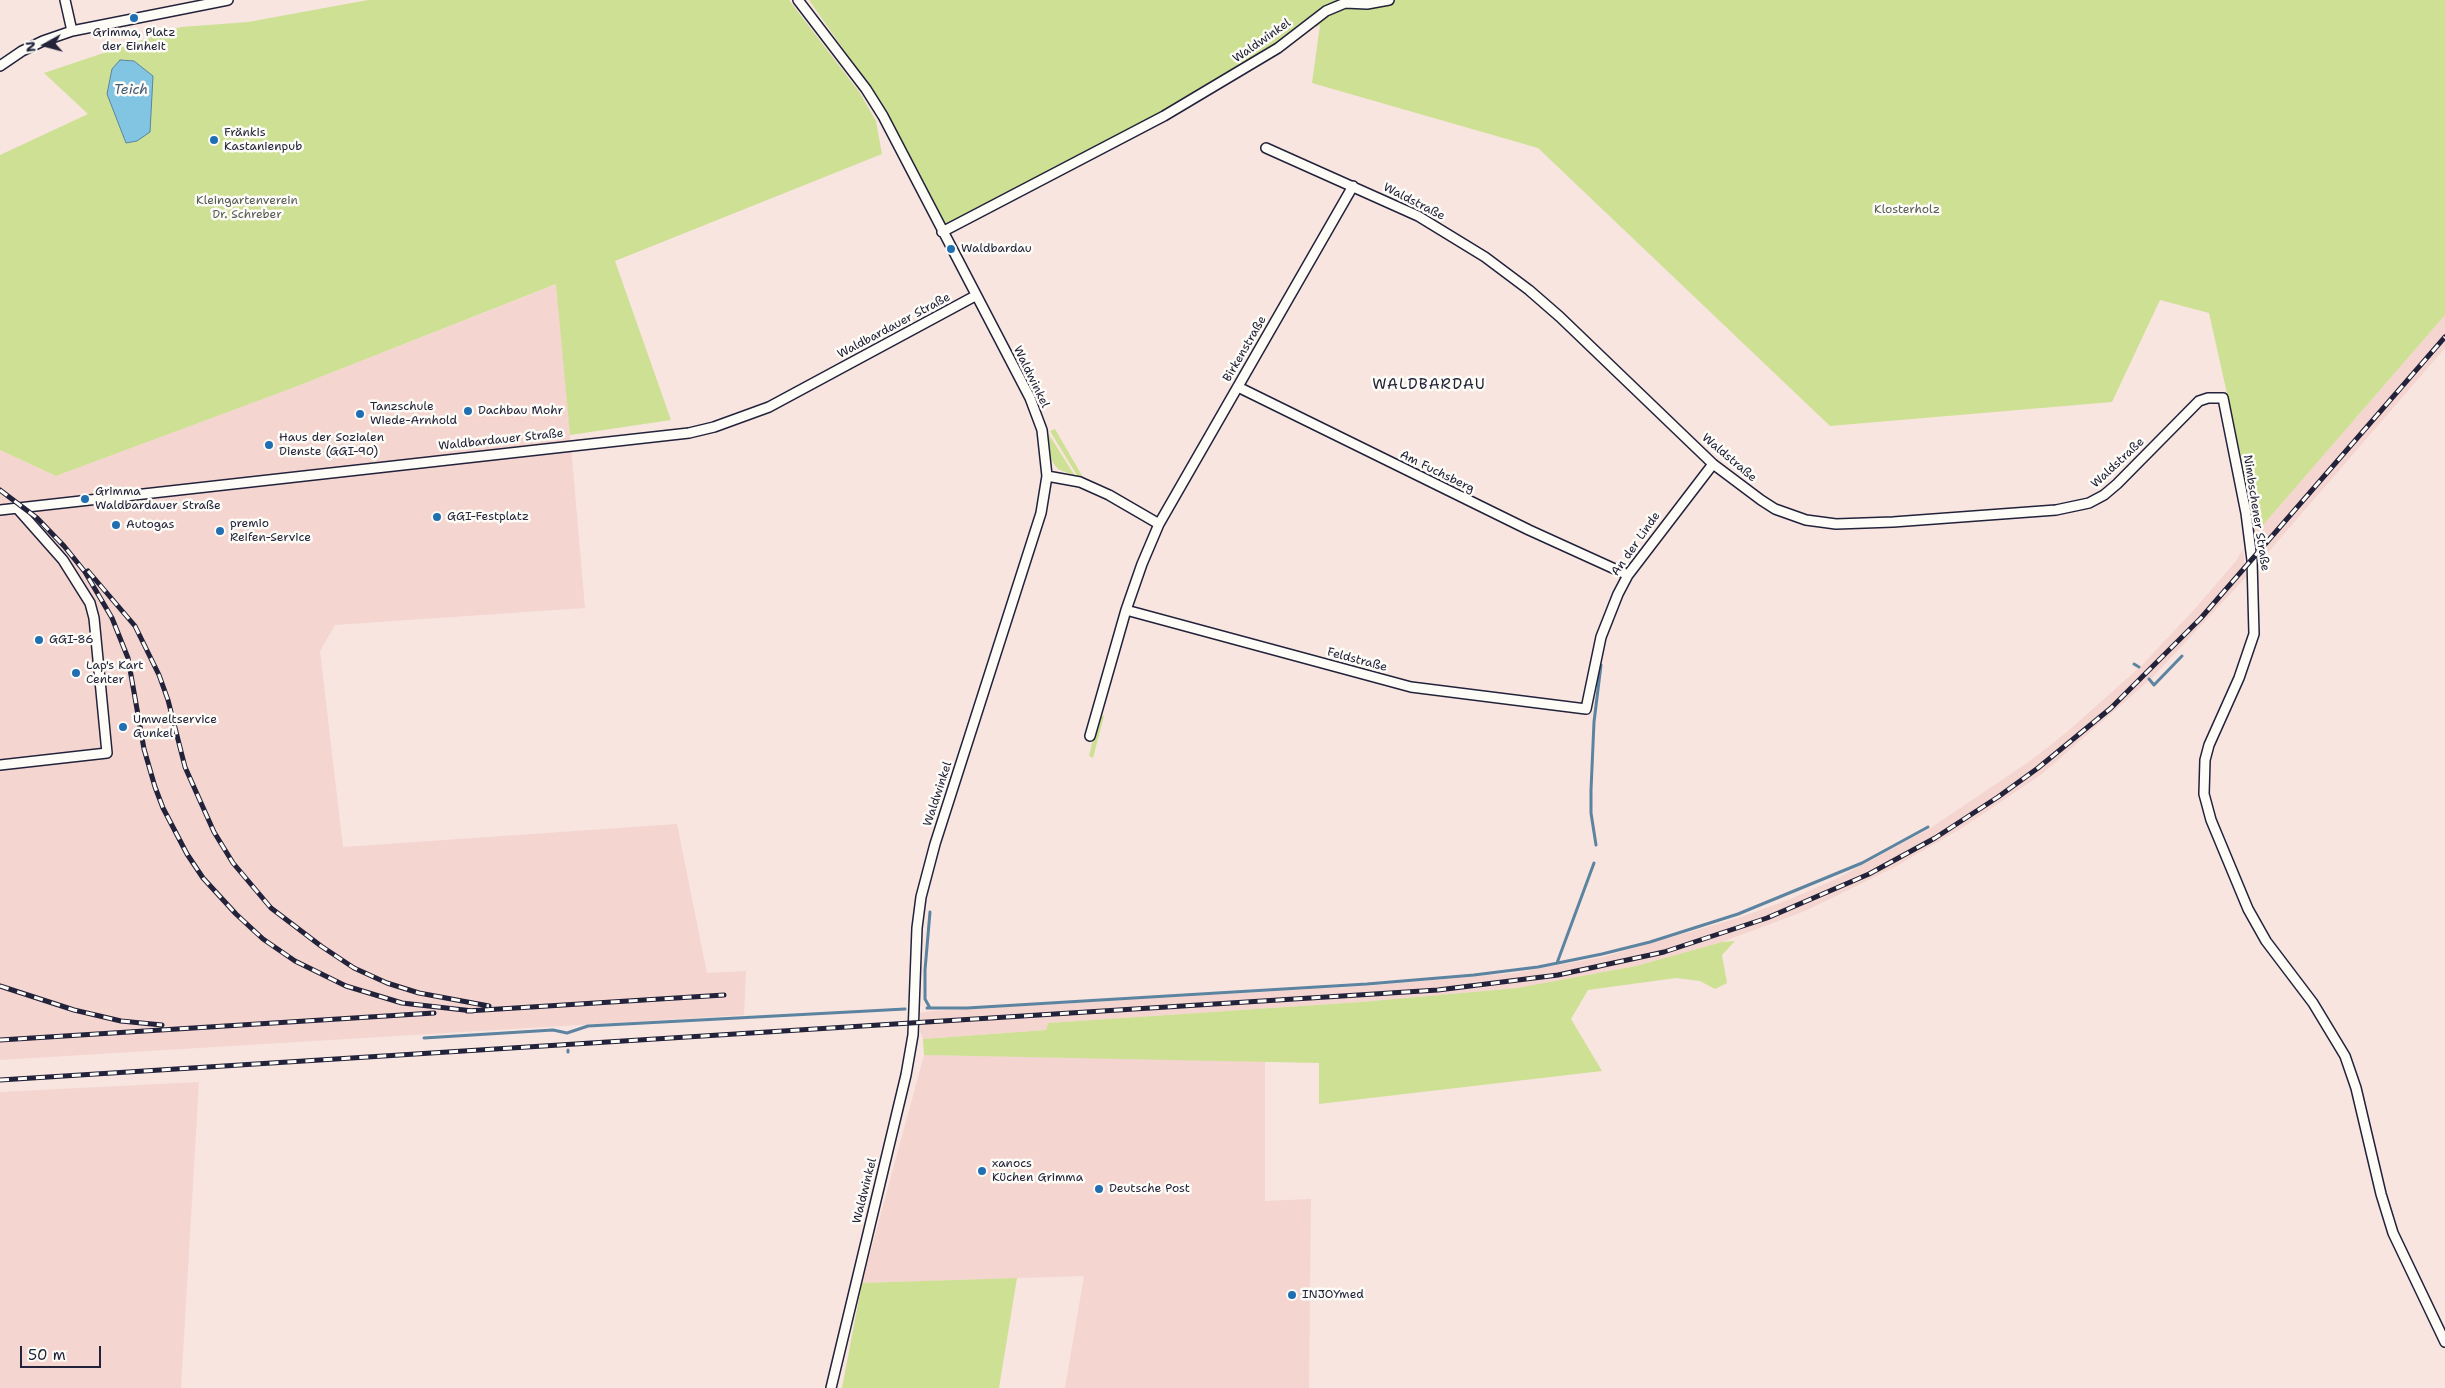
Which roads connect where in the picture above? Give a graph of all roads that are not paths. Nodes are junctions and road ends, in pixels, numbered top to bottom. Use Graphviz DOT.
graph roads {
  1 [pos="65,0"];
  2 [pos="228,0"];
  3 [pos="798,0"];
  4 [pos="1388,0"];
  5 [pos="201,2"];
  6 [pos="72,31"];
  7 [pos="0,66"];
  8 [pos="1266,148"];
  9 [pos="1353,186"];
  10 [pos="942,232"];
  11 [pos="975,296"];
  12 [pos="1238,387"];
  13 [pos="2223,398"];
  14 [pos="1714,464"];
  15 [pos="1047,476"];
  16 [pos="17,508"];
  17 [pos="0,510"];
  18 [pos="1159,524"];
  19 [pos="1628,575"];
  20 [pos="1126,610"];
  21 [pos="1586,709"];
  22 [pos="1090,736"];
  23 [pos="0,765"];
  24 [pos="2445,1342"];
  25 [pos="831,1388"];
  1 -- 6 [label="street"];
  2 -- 5 [label="street"];
  3 -- 10 [label="street, Waldwinkel"];
  4 -- 10 [label="street, Waldwinkel"];
  5 -- 6 [label="street"];
  6 -- 7 [label="street"];
  8 -- 9 [label="street, Waldstraße"];
  9 -- 12 [label="street, Birkenstraße"];
  9 -- 14 [label="street, Waldstraße"];
  10 -- 11 [label="street, Waldwinkel"];
  11 -- 15 [label="street, Waldwinkel"];
  11 -- 16 [label="street, Waldbardauer Straße"];
  12 -- 18 [label="street, Birkenstraße"];
  12 -- 19 [label="street, Am Fuchsberg"];
  13 -- 14 [label="street, Waldstraße"];
  13 -- 24 [label="street, Nimbschener Straße"];
  14 -- 19 [label="street, An der Linde"];
  15 -- 18 [label="street"];
  15 -- 25 [label="street, Waldwinkel"];
  16 -- 17 [label="street, Waldbardauer Straße"];
  16 -- 23 [label="street"];
  18 -- 20 [label="street, Birkenstraße"];
  19 -- 21 [label="street, An der Linde"];
  20 -- 21 [label="street, Feldstraße"];
  20 -- 22 [label="street, Birkenstraße"];
}
